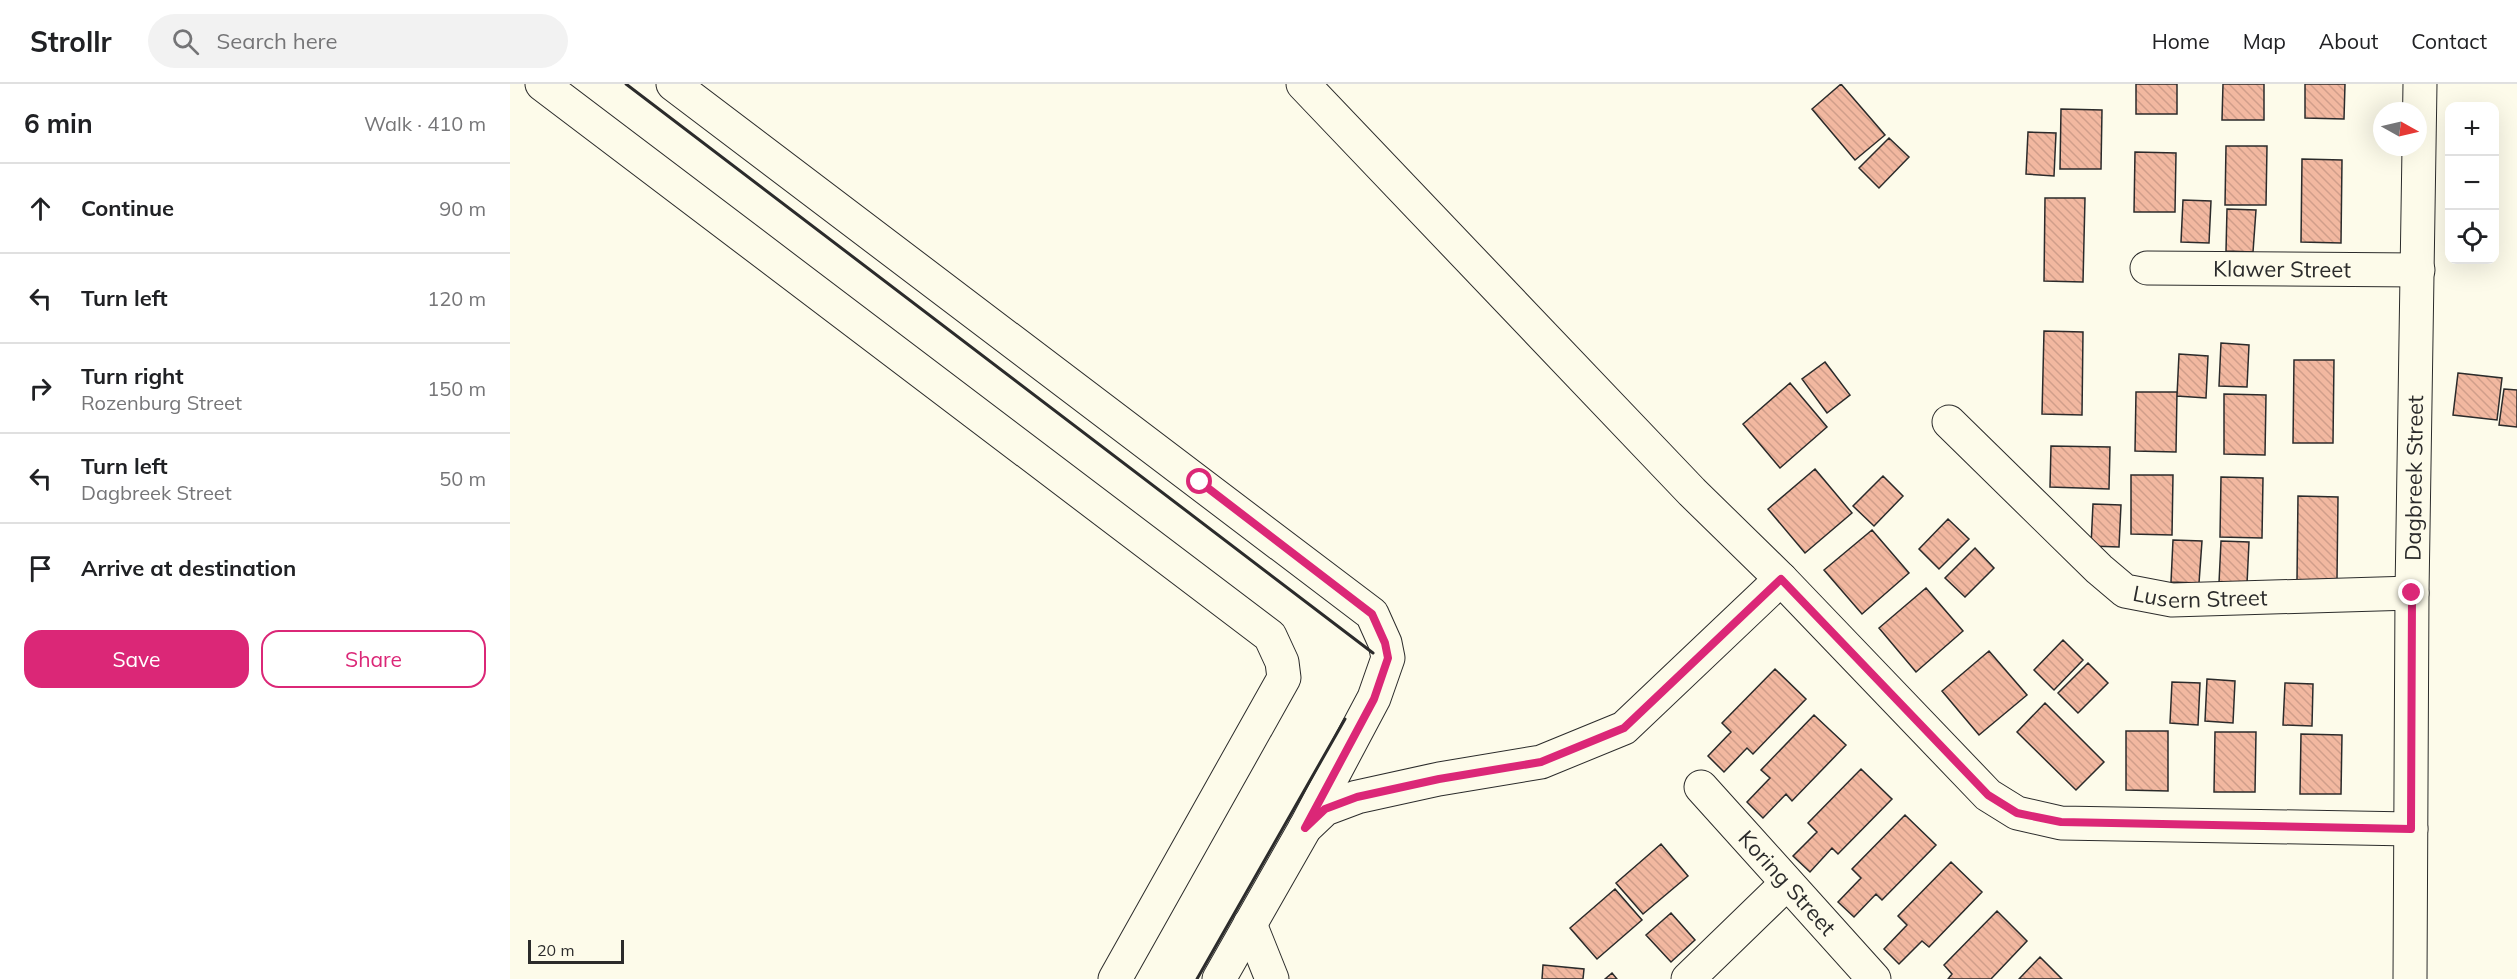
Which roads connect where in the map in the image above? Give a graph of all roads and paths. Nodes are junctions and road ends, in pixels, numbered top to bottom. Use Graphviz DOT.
graph roads {
  1 [pos="542,84"];
  2 [pos="674,84"];
  3 [pos="1303,84"];
  4 [pos="2420,84"];
  5 [pos="2147,268"];
  6 [pos="2418,270"];
  7 [pos="1949,422"];
  8 [pos="1781,579"];
  9 [pos="2412,593"];
  10 [pos="1701,787"];
  11 [pos="1305,828"];
  12 [pos="2411,829"];
  13 [pos="1786,884"];
  14 [pos="1250,924"];
  15 [pos="1115,979"];
  16 [pos="1219,979"];
  17 [pos="1272,979"];
  18 [pos="1688,979"];
  19 [pos="1874,979"];
  20 [pos="2410,979"];
  1 -- 15 [label="street"];
  2 -- 11 [label="street"];
  3 -- 8 [label="street"];
  4 -- 6 [label="street, Dagbreek Street"];
  5 -- 6 [label="street, Klawer Street"];
  6 -- 9 [label="street, Dagbreek Street"];
  7 -- 9 [label="street, Lusern Street"];
  8 -- 11 [label="street"];
  8 -- 12 [label="street"];
  9 -- 12 [label="street, Dagbreek Street"];
  10 -- 13 [label="street, Koring Street"];
  11 -- 14 [label="street"];
  12 -- 20 [label="street, Dagbreek Street"];
  13 -- 18 [label="street"];
  13 -- 19 [label="street, Koring Street"];
  14 -- 16 [label="street"];
  14 -- 17 [label="street"];
}
